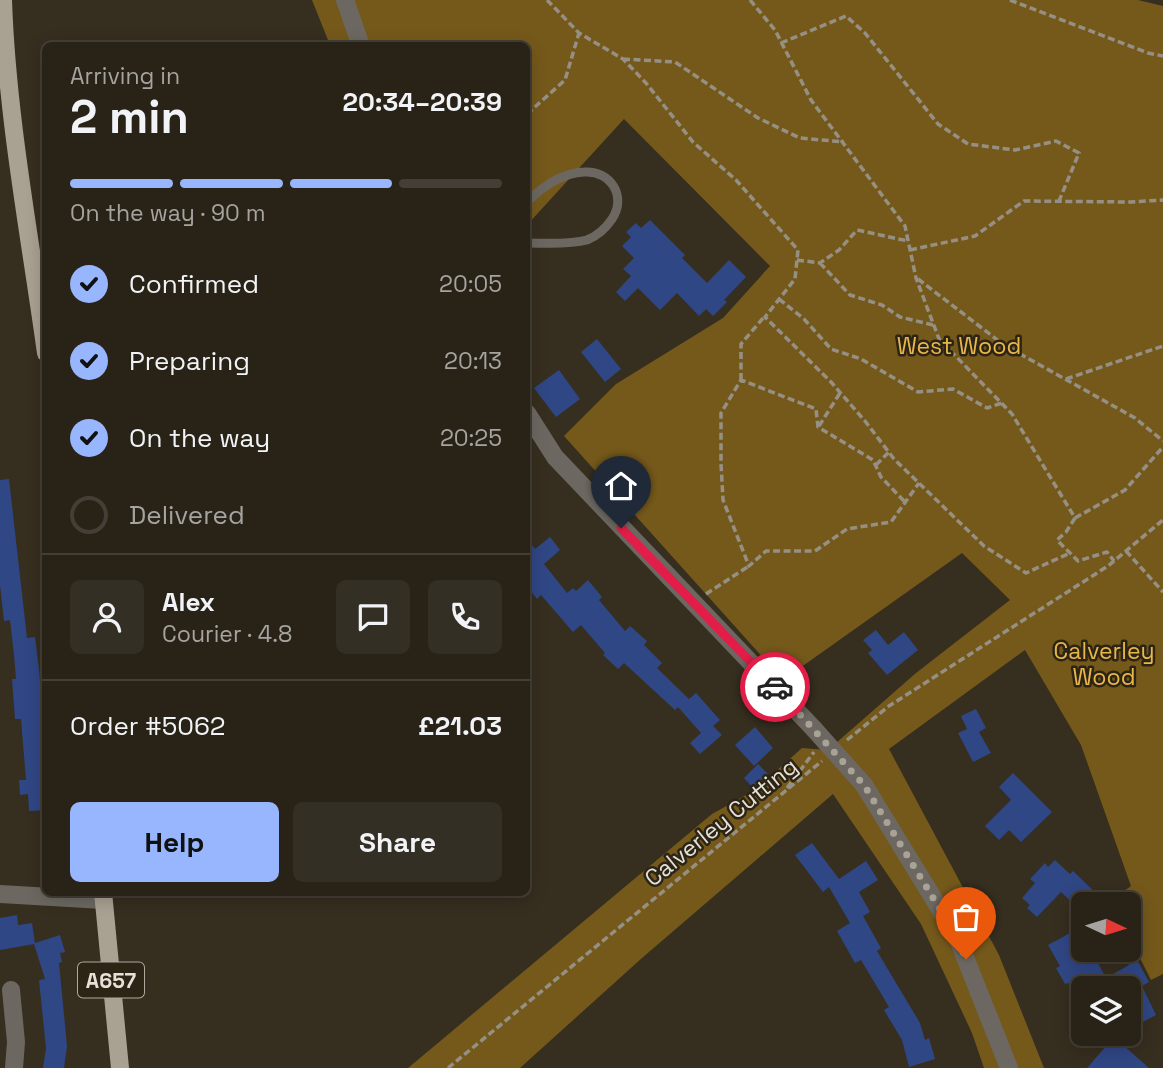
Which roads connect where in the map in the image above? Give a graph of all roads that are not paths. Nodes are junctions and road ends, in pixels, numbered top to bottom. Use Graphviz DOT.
graph roads {
  1 [pos="3,0"];
  2 [pos="345,0"];
  3 [pos="361,42"];
  4 [pos="530,200"];
  5 [pos="530,243"];
  6 [pos="42,303"];
  7 [pos="530,418"];
  8 [pos="0,894"];
  9 [pos="42,895"];
  10 [pos="103,896"];
  11 [pos="11,990"];
  12 [pos="13,1068"];
  13 [pos="120,1068"];
  14 [pos="1009,1068"];
  1 -- 6 [label="main road"];
  2 -- 3 [label="street"];
  4 -- 5 [label="lane"];
  7 -- 14 [label="street, bridge"];
  8 -- 9 [label="street"];
  10 -- 13 [label="main road, A657"];
  11 -- 12 [label="street"];
}
